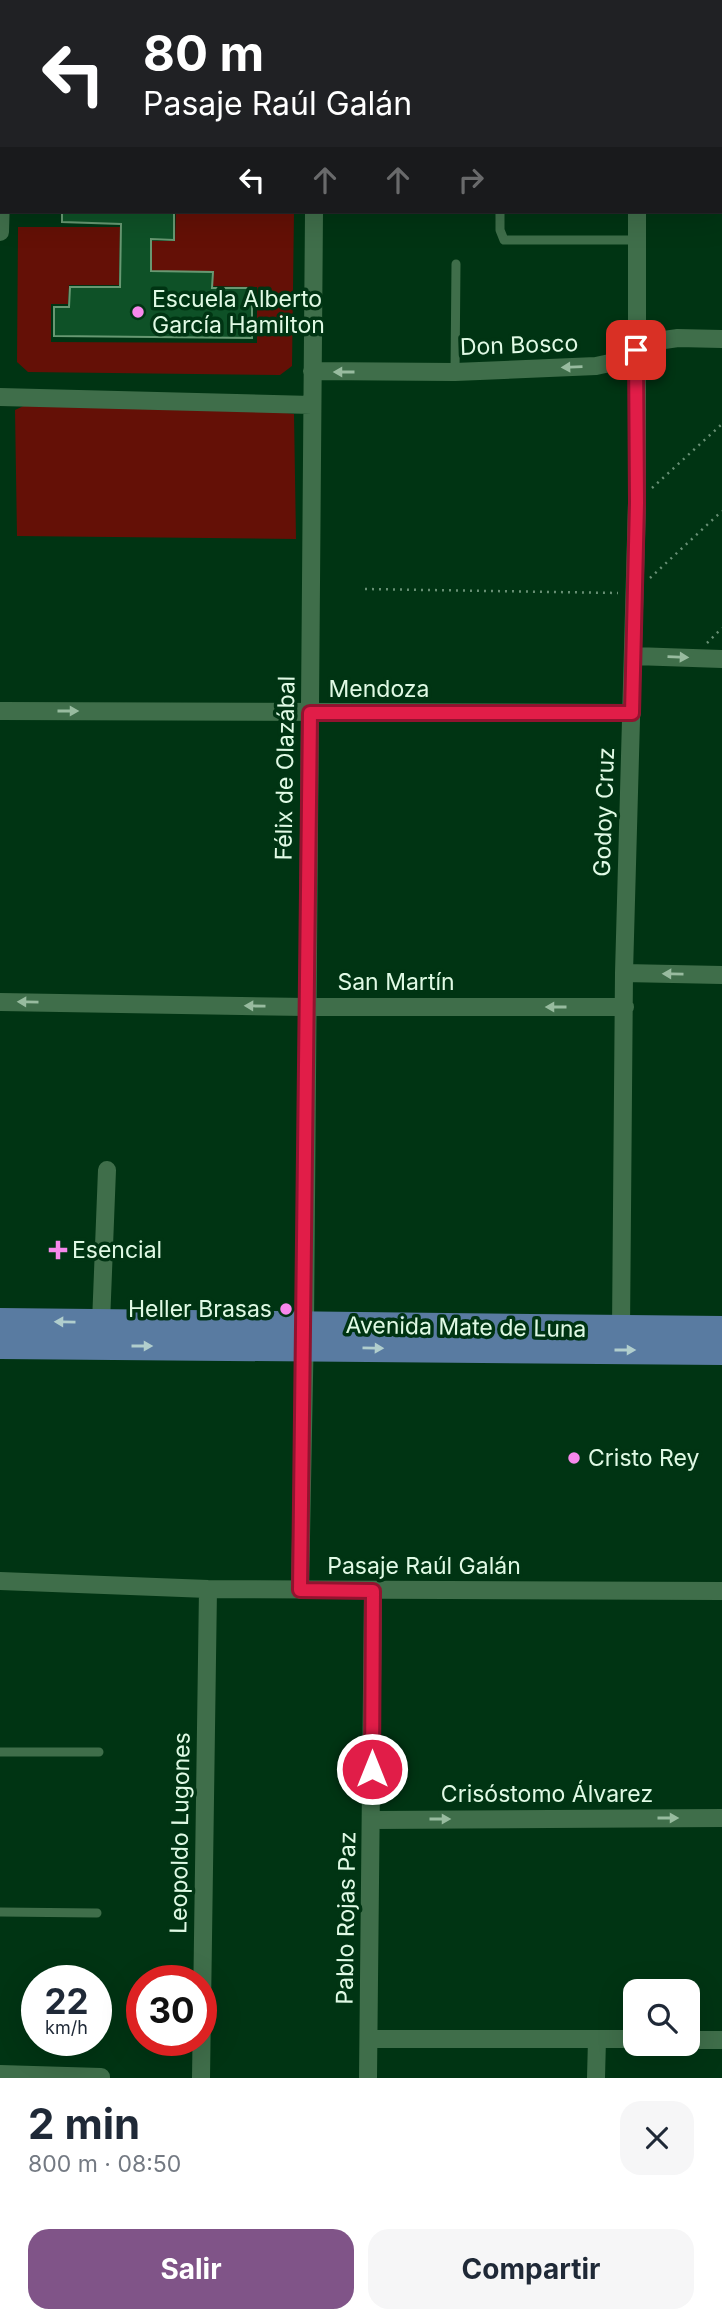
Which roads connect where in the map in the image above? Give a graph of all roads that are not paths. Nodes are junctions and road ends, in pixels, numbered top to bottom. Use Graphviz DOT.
graph roads {
  1 [pos="1,214"];
  2 [pos="314,214"];
  3 [pos="500,214"];
  4 [pos="637,214"];
  5 [pos="0,232"];
  6 [pos="637,240"];
  7 [pos="456,264"];
  8 [pos="722,339"];
  9 [pos="636,350"];
  10 [pos="312,371"];
  11 [pos="455,372"];
  12 [pos="0,397"];
  13 [pos="312,405"];
  14 [pos="634,656"];
  15 [pos="722,659"];
  16 [pos="0,711"];
  17 [pos="310,713"];
  18 [pos="632,713"];
  19 [pos="624,973"];
  20 [pos="722,975"];
  21 [pos="0,1002"];
  22 [pos="306,1007"];
  23 [pos="625,1007"];
  24 [pos="107,1170"];
  25 [pos="0,1322"];
  26 [pos="101,1323"];
  27 [pos="621,1329"];
  28 [pos="722,1330"];
  29 [pos="305,1336"];
  30 [pos="0,1345"];
  31 [pos="722,1351"];
  32 [pos="0,1581"];
  33 [pos="208,1589"];
  34 [pos="300,1590"];
  35 [pos="373,1591"];
  36 [pos="722,1591"];
  37 [pos="0,1752"];
  38 [pos="99,1752"];
  39 [pos="722,1818"];
  40 [pos="372,1819"];
  41 [pos="0,1912"];
  42 [pos="97,1913"];
  43 [pos="369,2039"];
  44 [pos="597,2039"];
  45 [pos="623,2039"];
  46 [pos="700,2040"];
  47 [pos="722,2040"];
  48 [pos="0,2074"];
  49 [pos="101,2077"];
  50 [pos="201,2078"];
  51 [pos="368,2078"];
  52 [pos="596,2078"];
  1 -- 5 [label="street"];
  2 -- 10 [label="street, Félix de Olazábal"];
  3 -- 6 [label="lane"];
  4 -- 6 [label="street, Godoy Cruz"];
  6 -- 9 [label="street, Godoy Cruz"];
  7 -- 11 [label="lane"];
  8 -- 9 [label="street, Don Bosco"];
  9 -- 11 [label="street, Don Bosco, one-way"];
  9 -- 14 [label="street, Godoy Cruz"];
  11 -- 10 [label="street, Don Bosco, one-way"];
  10 -- 13 [label="street, Félix de Olazábal"];
  12 -- 13 [label="street"];
  13 -- 17 [label="street, Félix de Olazábal"];
  14 -- 15 [label="street, one-way"];
  14 -- 18 [label="street, Godoy Cruz"];
  16 -- 17 [label="street, Mendoza, one-way"];
  17 -- 18 [label="street, Mendoza"];
  17 -- 22 [label="street, Félix de Olazábal"];
  18 -- 19 [label="street, Godoy Cruz"];
  20 -- 19 [label="street, one-way"];
  19 -- 23 [label="street, Godoy Cruz"];
  22 -- 21 [label="street, San Martín, one-way"];
  23 -- 22 [label="street, San Martín, one-way"];
  22 -- 29 [label="street, Félix de Olazábal"];
  23 -- 27 [label="street, Godoy Cruz"];
  24 -- 26 [label="street"];
  26 -- 25 [label="main road, Avenida Mate de Luna, one-way"];
  26 -- 29 [label="main road, Avenida Mate de Luna"];
  27 -- 28 [label="main road, Avenida Mate de Luna"];
  27 -- 29 [label="main road, Avenida Mate de Luna"];
  30 -- 29 [label="main road, Avenida Mate de Luna, one-way"];
  29 -- 31 [label="main road, Avenida Mate de Luna, one-way"];
  29 -- 34 [label="street"];
  32 -- 33 [label="street, Pasaje Raúl Galán"];
  33 -- 34 [label="street, Pasaje Raúl Galán"];
  33 -- 50 [label="street, Leopoldo Lugones"];
  34 -- 35 [label="street, Pasaje Raúl Galán"];
  35 -- 36 [label="street, Pasaje Raúl Galán"];
  35 -- 40 [label="street, Pablo Rojas Paz"];
  37 -- 38 [label="lane"];
  40 -- 39 [label="street, Crisóstomo Álvarez, one-way"];
  40 -- 43 [label="street, Pablo Rojas Paz"];
  41 -- 42 [label="lane"];
  43 -- 44 [label="street"];
  43 -- 51 [label="street, Pablo Rojas Paz"];
  44 -- 45 [label="street"];
  44 -- 52 [label="street"];
  46 -- 47 [label="street"];
  48 -- 49 [label="street"];
}
